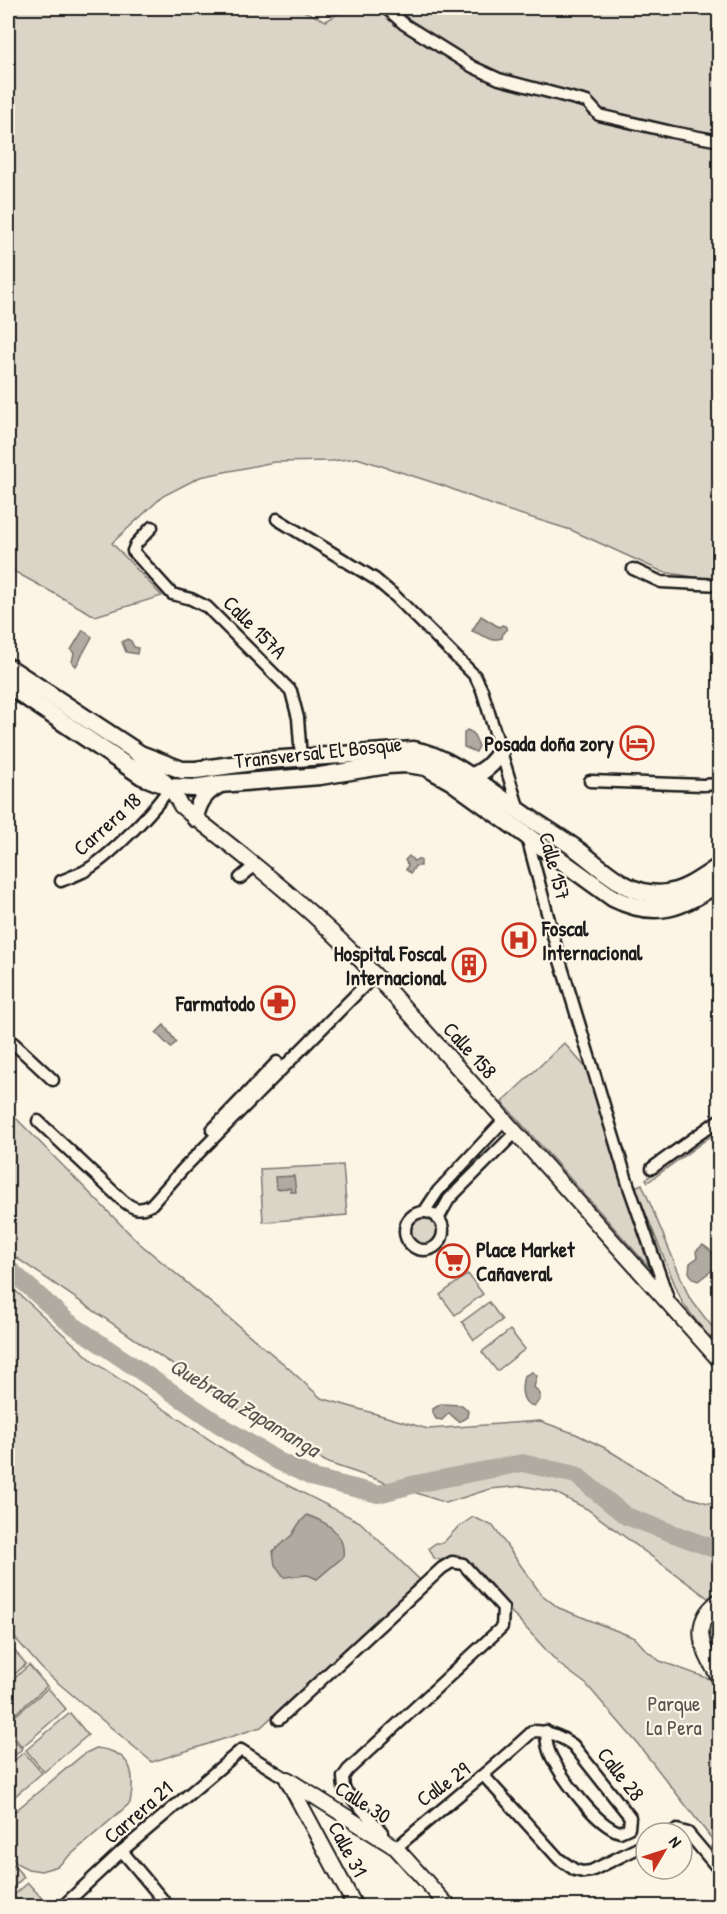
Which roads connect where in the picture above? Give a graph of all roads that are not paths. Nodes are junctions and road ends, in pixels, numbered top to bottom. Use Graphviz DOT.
graph roads {
  1 [pos="386,8"];
  2 [pos="720,141"];
  3 [pos="277,519"];
  4 [pos="152,527"];
  5 [pos="633,569"];
  6 [pos="720,585"];
  7 [pos="8,668"];
  8 [pos="8,685"];
  9 [pos="130,748"];
  10 [pos="501,750"];
  11 [pos="301,758"];
  12 [pos="191,771"];
  13 [pos="470,777"];
  14 [pos="590,781"];
  15 [pos="220,784"];
  16 [pos="720,784"];
  17 [pos="170,787"];
  18 [pos="520,812"];
  19 [pos="195,818"];
  20 [pos="526,834"];
  21 [pos="254,866"];
  22 [pos="720,866"];
  23 [pos="240,878"];
  24 [pos="61,880"];
  25 [pos="720,882"];
  26 [pos="375,975"];
  27 [pos="8,1038"];
  28 [pos="277,1062"];
  29 [pos="53,1080"];
  30 [pos="720,1119"];
  31 [pos="504,1120"];
  32 [pos="38,1121"];
  33 [pos="516,1132"];
  34 [pos="193,1150"];
  35 [pos="652,1168"];
  36 [pos="424,1212"];
  37 [pos="438,1219"];
  38 [pos="672,1310"];
  39 [pos="713,1350"];
  40 [pos="720,1361"];
  41 [pos="720,1600"];
  42 [pos="720,1679"];
  43 [pos="279,1719"];
  44 [pos="546,1731"];
  45 [pos="241,1750"];
  46 [pos="484,1776"];
  47 [pos="287,1779"];
  48 [pos="382,1838"];
  49 [pos="694,1840"];
  50 [pos="396,1848"];
  51 [pos="634,1849"];
  52 [pos="122,1851"];
  53 [pos="720,1871"];
  54 [pos="79,1892"];
  55 [pos="63,1906"];
  56 [pos="77,1906"];
  57 [pos="168,1906"];
  58 [pos="355,1906"];
  59 [pos="448,1906"];
  1 -- 2 [label="street"];
  3 -- 10 [label="street, Calle 157"];
  4 -- 11 [label="street, Calle 157A"];
  5 -- 6 [label="street"];
  7 -- 9 [label="main road, Transversal El Bosque"];
  8 -- 17 [label="main road, Transversal El Bosque"];
  9 -- 12 [label="main road, Transversal El Bosque"];
  9 -- 17 [label="street, Calle 158"];
  10 -- 13 [label="main road"];
  10 -- 18 [label="street, Calle 157"];
  11 -- 12 [label="main road, Transversal El Bosque"];
  11 -- 13 [label="main road, Transversal El Bosque"];
  12 -- 17 [label="street"];
  13 -- 18 [label="main road, Transversal El Bosque"];
  14 -- 16 [label="street"];
  15 -- 17 [label="main road, Transversal El Bosque"];
  15 -- 19 [label="main road"];
  15 -- 20 [label="main road, Transversal El Bosque"];
  17 -- 19 [label="street, Calle 158"];
  17 -- 24 [label="street, Carrera 18"];
  18 -- 20 [label="street, Calle 157"];
  18 -- 22 [label="main road, Transversal El Bosque"];
  19 -- 21 [label="street, Calle 158"];
  20 -- 25 [label="main road, Transversal El Bosque"];
  20 -- 38 [label="street, Calle 157"];
  21 -- 23 [label="street"];
  21 -- 26 [label="street, Calle 158"];
  26 -- 31 [label="street, Calle 158"];
  26 -- 34 [label="street"];
  27 -- 29 [label="street"];
  28 -- 34 [label="street"];
  30 -- 35 [label="street"];
  31 -- 33 [label="street, Calle 158"];
  31 -- 36 [label="street"];
  32 -- 34 [label="street"];
  33 -- 37 [label="street"];
  33 -- 38 [label="street, Calle 158"];
  36 -- 37 [label="street"];
  36 -- 37 [label="street"];
  38 -- 39 [label="street, Calle 158"];
  39 -- 40 [label="street, Calle 158"];
  41 -- 42 [label="street"];
  43 -- 48 [label="street"];
  44 -- 44 [label="street, Calle 28"];
  44 -- 46 [label="street"];
  45 -- 47 [label="street, Calle 30"];
  45 -- 52 [label="street, Carrera 21"];
  46 -- 50 [label="street, Calle 29"];
  46 -- 51 [label="street, Calle 29"];
  47 -- 48 [label="street, Calle 30"];
  47 -- 58 [label="street, Calle 31"];
  48 -- 50 [label="street, Calle 30"];
  49 -- 53 [label="street"];
  50 -- 59 [label="street, Calle 30"];
  52 -- 54 [label="street, Carrera 21"];
  52 -- 57 [label="street"];
  54 -- 55 [label="street, Carrera 21"];
  54 -- 56 [label="street"];
}
